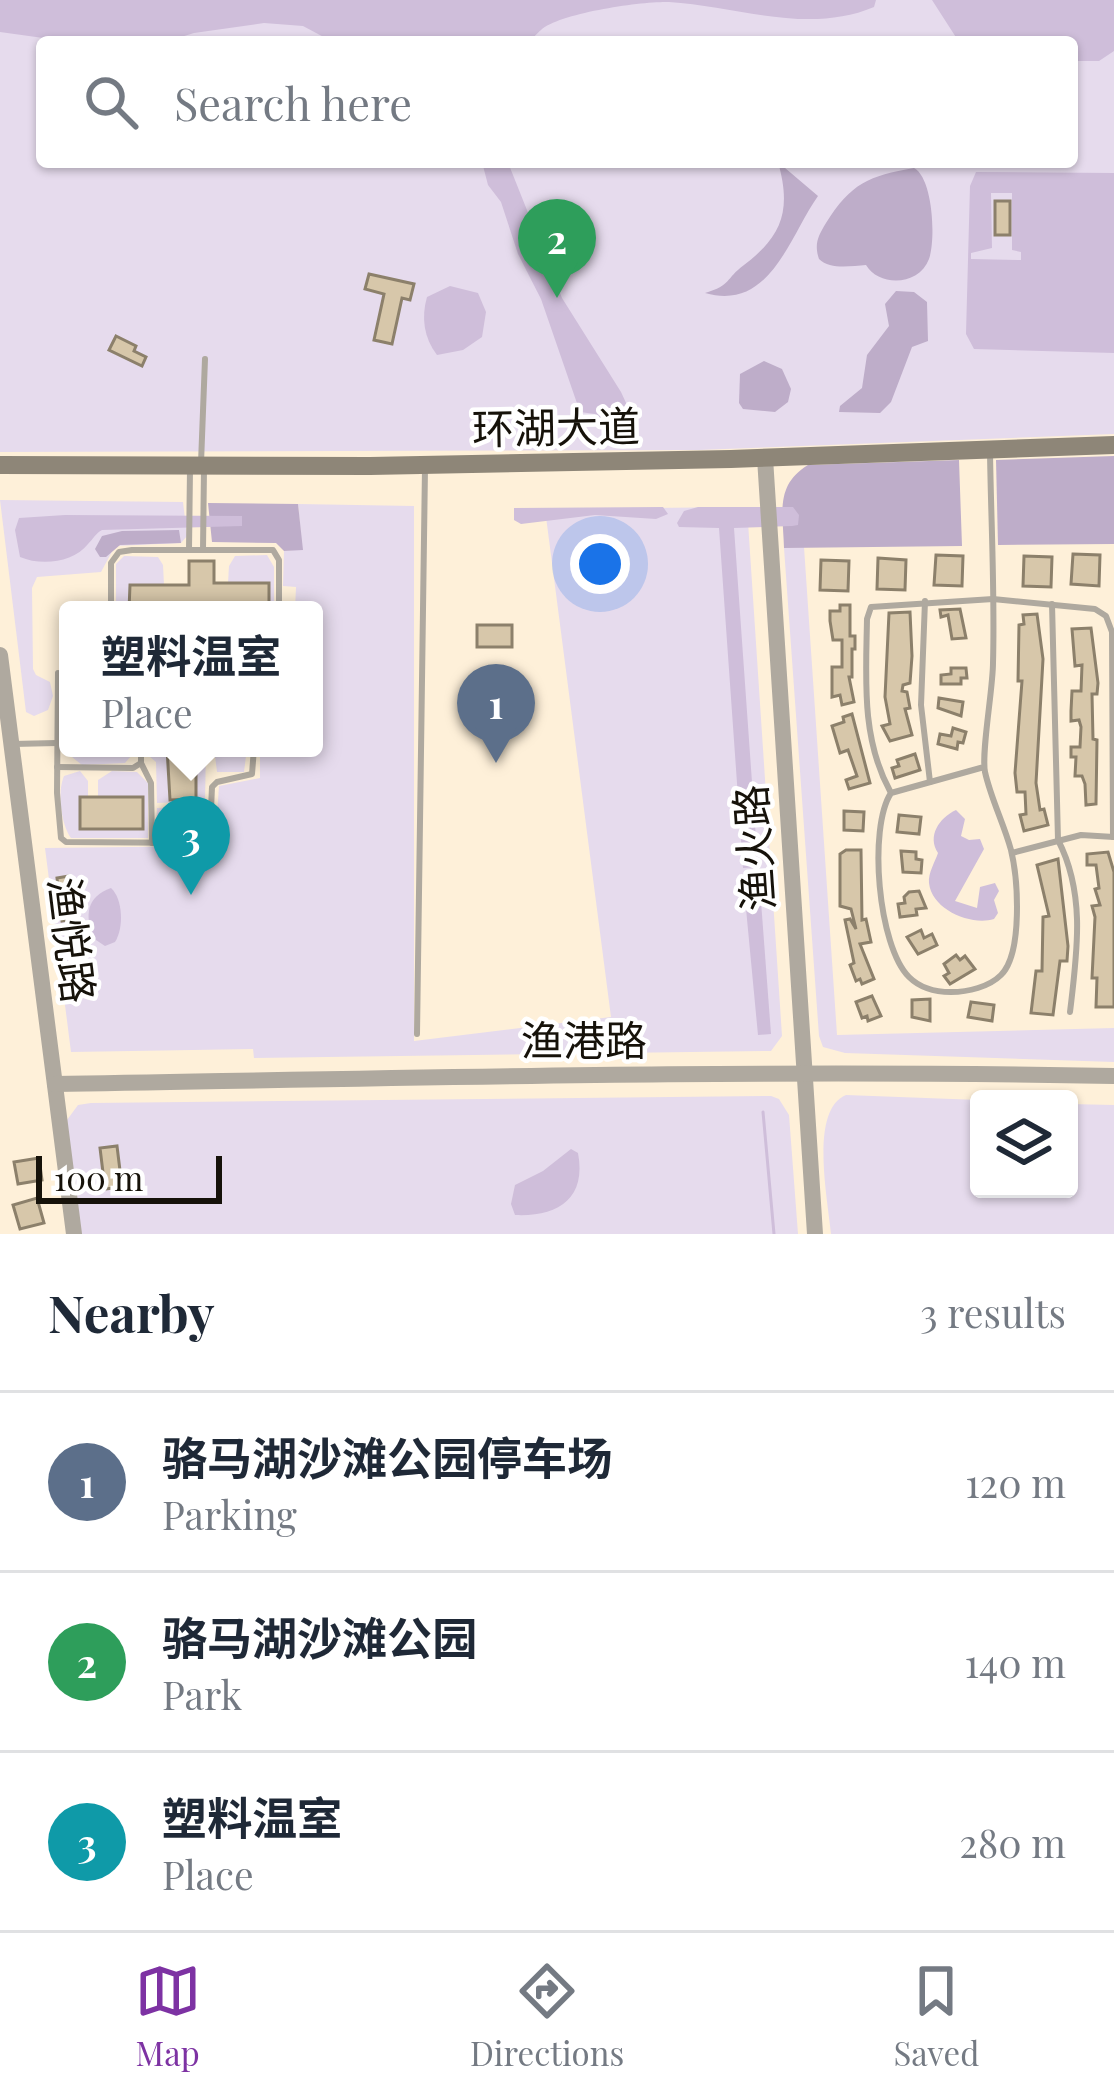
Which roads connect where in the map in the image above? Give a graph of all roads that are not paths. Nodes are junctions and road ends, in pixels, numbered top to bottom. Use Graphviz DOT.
graph roads {
  1 [pos="205,359"];
  2 [pos="1114,445"];
  3 [pos="990,449"];
  4 [pos="765,458"];
  5 [pos="425,464"];
  6 [pos="0,465"];
  7 [pos="198,466"];
  8 [pos="189,550"];
  9 [pos="203,550"];
  10 [pos="993,598"];
  11 [pos="111,601"];
  12 [pos="279,601"];
  13 [pos="925,601"];
  14 [pos="1052,604"];
  15 [pos="0,655"];
  16 [pos="58,674"];
  17 [pos="58,714"];
  18 [pos="57,743"];
  19 [pos="11,744"];
  20 [pos="141,757"];
  21 [pos="253,757"];
  22 [pos="141,763"];
  23 [pos="57,767"];
  24 [pos="984,767"];
  25 [pos="930,782"];
  26 [pos="891,793"];
  27 [pos="1114,837"];
  28 [pos="1058,840"];
  29 [pos="152,843"];
  30 [pos="1012,854"];
  31 [pos="1070,1012"];
  32 [pos="417,1034"];
  33 [pos="803,1074"];
  34 [pos="1114,1076"];
  35 [pos="55,1084"];
  36 [pos="74,1234"];
  37 [pos="814,1234"];
  1 -- 7 [label="lane"];
  2 -- 3 [label="main road, 环湖大道"];
  3 -- 4 [label="main road, 环湖大道"];
  3 -- 10 [label="lane"];
  4 -- 5 [label="main road, 环湖大道"];
  4 -- 33 [label="street, 渔火路"];
  5 -- 7 [label="main road, 环湖大道"];
  5 -- 32 [label="lane"];
  6 -- 7 [label="main road, 环湖大道"];
  7 -- 8 [label="lane"];
  7 -- 9 [label="lane"];
  8 -- 9 [label="lane"];
  8 -- 11 [label="lane"];
  9 -- 12 [label="lane"];
  10 -- 13 [label="lane"];
  10 -- 14 [label="lane"];
  10 -- 24 [label="lane"];
  13 -- 25 [label="lane"];
  13 -- 26 [label="lane"];
  14 -- 27 [label="lane"];
  14 -- 28 [label="lane"];
  15 -- 19 [label="street, 渔悦路"];
  16 -- 17 [label="lane"];
  17 -- 18 [label="lane"];
  18 -- 19 [label="lane"];
  18 -- 23 [label="lane"];
  19 -- 35 [label="street, 渔悦路"];
  20 -- 22 [label="lane"];
  21 -- 29 [label="lane"];
  22 -- 23 [label="lane"];
  22 -- 29 [label="lane"];
  23 -- 29 [label="lane"];
  24 -- 25 [label="lane"];
  24 -- 30 [label="lane"];
  25 -- 26 [label="lane"];
  26 -- 30 [label="lane"];
  27 -- 28 [label="lane"];
  28 -- 30 [label="lane"];
  28 -- 31 [label="lane"];
  33 -- 34 [label="street, 渔港路"];
  33 -- 35 [label="street, 渔港路"];
  33 -- 37 [label="street, 渔火路"];
  35 -- 36 [label="street, 渔悦路"];
}
